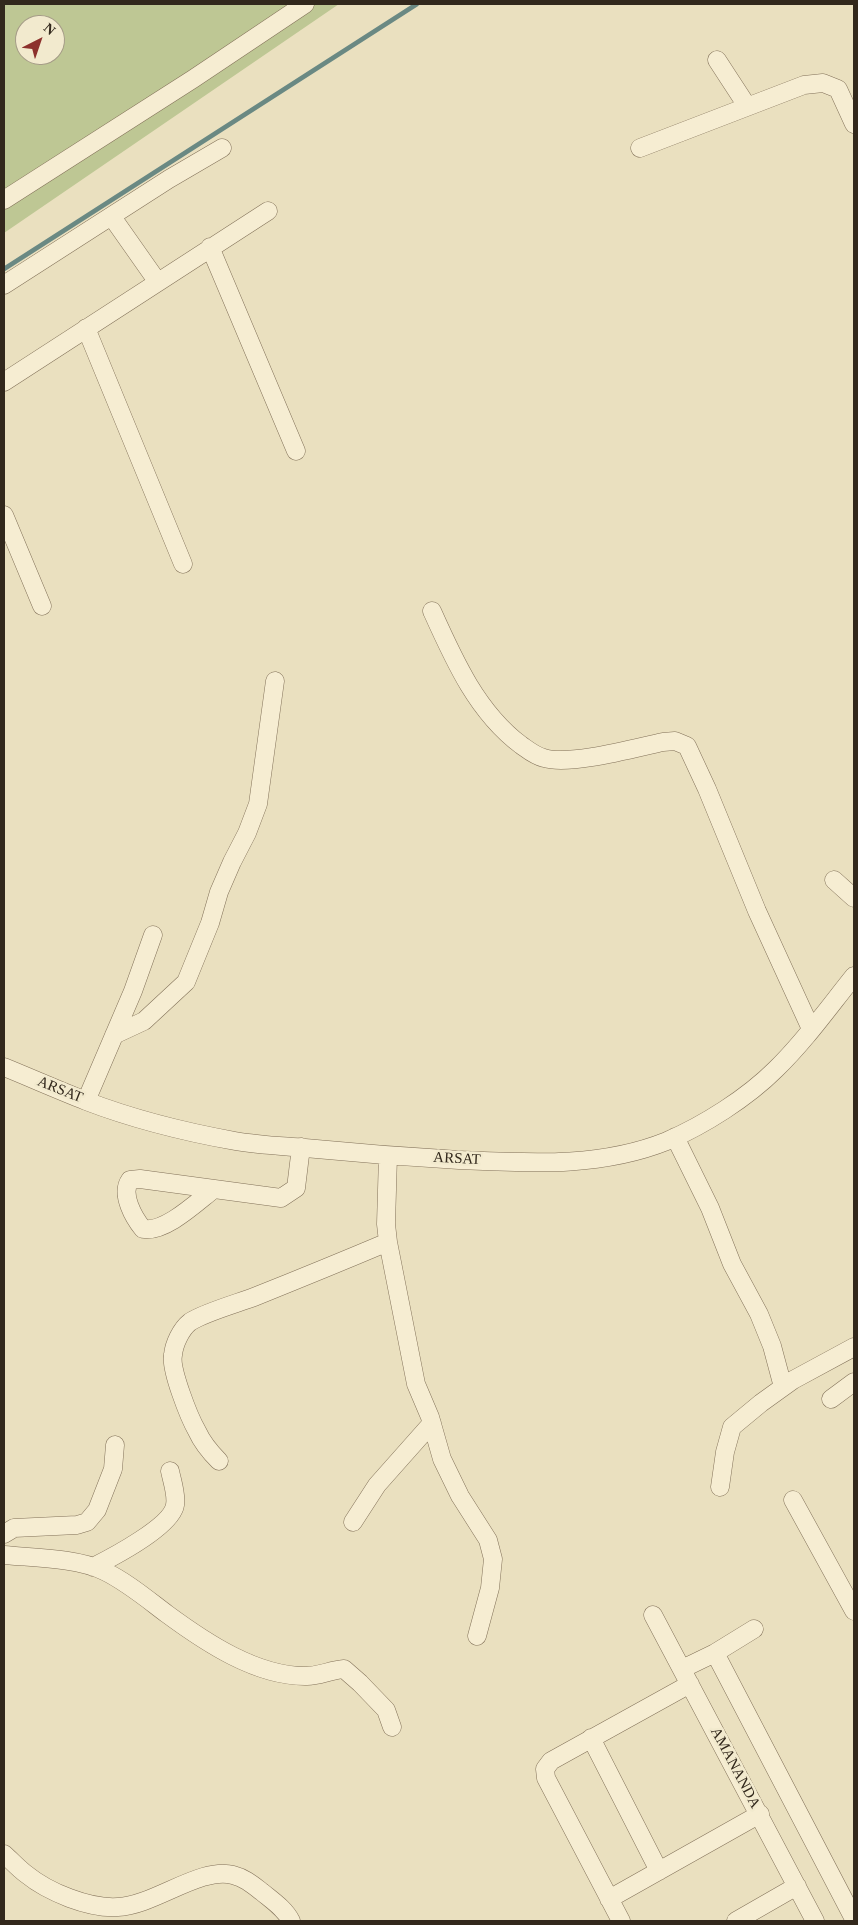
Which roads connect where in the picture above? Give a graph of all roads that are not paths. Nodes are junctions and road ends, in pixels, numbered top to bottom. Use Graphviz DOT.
graph roads {
  1 [pos="305,4"];
  2 [pos="717,60"];
  3 [pos="747,106"];
  4 [pos="854,124"];
  5 [pos="222,148"];
  6 [pos="640,148"];
  7 [pos="4,200"];
  8 [pos="268,210"];
  9 [pos="112,217"];
  10 [pos="210,247"];
  11 [pos="157,282"];
  12 [pos="4,285"];
  13 [pos="86,328"];
  14 [pos="4,382"];
  15 [pos="296,451"];
  16 [pos="4,515"];
  17 [pos="183,564"];
  18 [pos="42,606"];
  19 [pos="432,611"];
  20 [pos="275,681"];
  21 [pos="834,880"];
  22 [pos="854,898"];
  23 [pos="153,935"];
  24 [pos="854,976"];
  25 [pos="811,1029"];
  26 [pos="114,1035"];
  27 [pos="4,1067"];
  28 [pos="86,1101"];
  29 [pos="675,1137"];
  30 [pos="301,1148"];
  31 [pos="388,1156"];
  32 [pos="214,1189"];
  33 [pos="388,1242"];
  34 [pos="854,1347"];
  35 [pos="854,1382"];
  36 [pos="783,1387"];
  37 [pos="831,1399"];
  38 [pos="432,1424"];
  39 [pos="115,1445"];
  40 [pos="219,1461"];
  41 [pos="170,1471"];
  42 [pos="720,1487"];
  43 [pos="793,1500"];
  44 [pos="353,1522"];
  45 [pos="4,1534"];
  46 [pos="4,1555"];
  47 [pos="94,1567"];
  48 [pos="854,1612"];
  49 [pos="653,1615"];
  50 [pos="754,1630"];
  51 [pos="477,1636"];
  52 [pos="715,1653"];
  53 [pos="686,1677"];
  54 [pos="392,1727"];
  55 [pos="592,1738"];
  56 [pos="760,1814"];
  57 [pos="4,1854"];
  58 [pos="659,1871"];
  59 [pos="797,1886"];
  60 [pos="609,1899"];
  61 [pos="114,1914"];
  62 [pos="291,1921"];
  63 [pos="621,1921"];
  64 [pos="736,1921"];
  65 [pos="815,1921"];
  66 [pos="854,1921"];
  1 -- 7 [label="street"];
  2 -- 3 [label="street"];
  3 -- 4 [label="street"];
  3 -- 6 [label="street"];
  5 -- 9 [label="street"];
  8 -- 10 [label="street"];
  9 -- 11 [label="street"];
  9 -- 12 [label="street"];
  10 -- 11 [label="street"];
  10 -- 15 [label="street"];
  11 -- 13 [label="street"];
  13 -- 14 [label="street"];
  13 -- 17 [label="street"];
  16 -- 18 [label="street"];
  19 -- 25 [label="street"];
  20 -- 26 [label="street"];
  21 -- 22 [label="street"];
  23 -- 26 [label="street"];
  24 -- 25 [label="street, ARSAT"];
  25 -- 29 [label="street, ARSAT"];
  26 -- 28 [label="street"];
  27 -- 28 [label="street, ARSAT"];
  28 -- 30 [label="street, ARSAT"];
  29 -- 31 [label="street, ARSAT"];
  29 -- 36 [label="street"];
  30 -- 31 [label="street, ARSAT"];
  30 -- 32 [label="street"];
  31 -- 33 [label="street"];
  32 -- 32 [label="street"];
  33 -- 38 [label="street"];
  33 -- 40 [label="street"];
  34 -- 36 [label="street"];
  35 -- 37 [label="street"];
  36 -- 42 [label="street"];
  38 -- 44 [label="street"];
  38 -- 51 [label="street"];
  39 -- 45 [label="street"];
  41 -- 47 [label="street"];
  43 -- 48 [label="street"];
  46 -- 47 [label="street"];
  47 -- 54 [label="street"];
  49 -- 53 [label="street, AMANANDA"];
  50 -- 52 [label="street"];
  52 -- 53 [label="street"];
  52 -- 66 [label="street"];
  53 -- 55 [label="street"];
  53 -- 56 [label="street, AMANANDA"];
  55 -- 58 [label="street"];
  55 -- 60 [label="street"];
  56 -- 58 [label="street"];
  56 -- 59 [label="street, AMANANDA"];
  57 -- 61 [label="street"];
  58 -- 60 [label="street"];
  59 -- 64 [label="street"];
  59 -- 65 [label="street, AMANANDA"];
  60 -- 63 [label="street"];
  61 -- 62 [label="street"];
}
